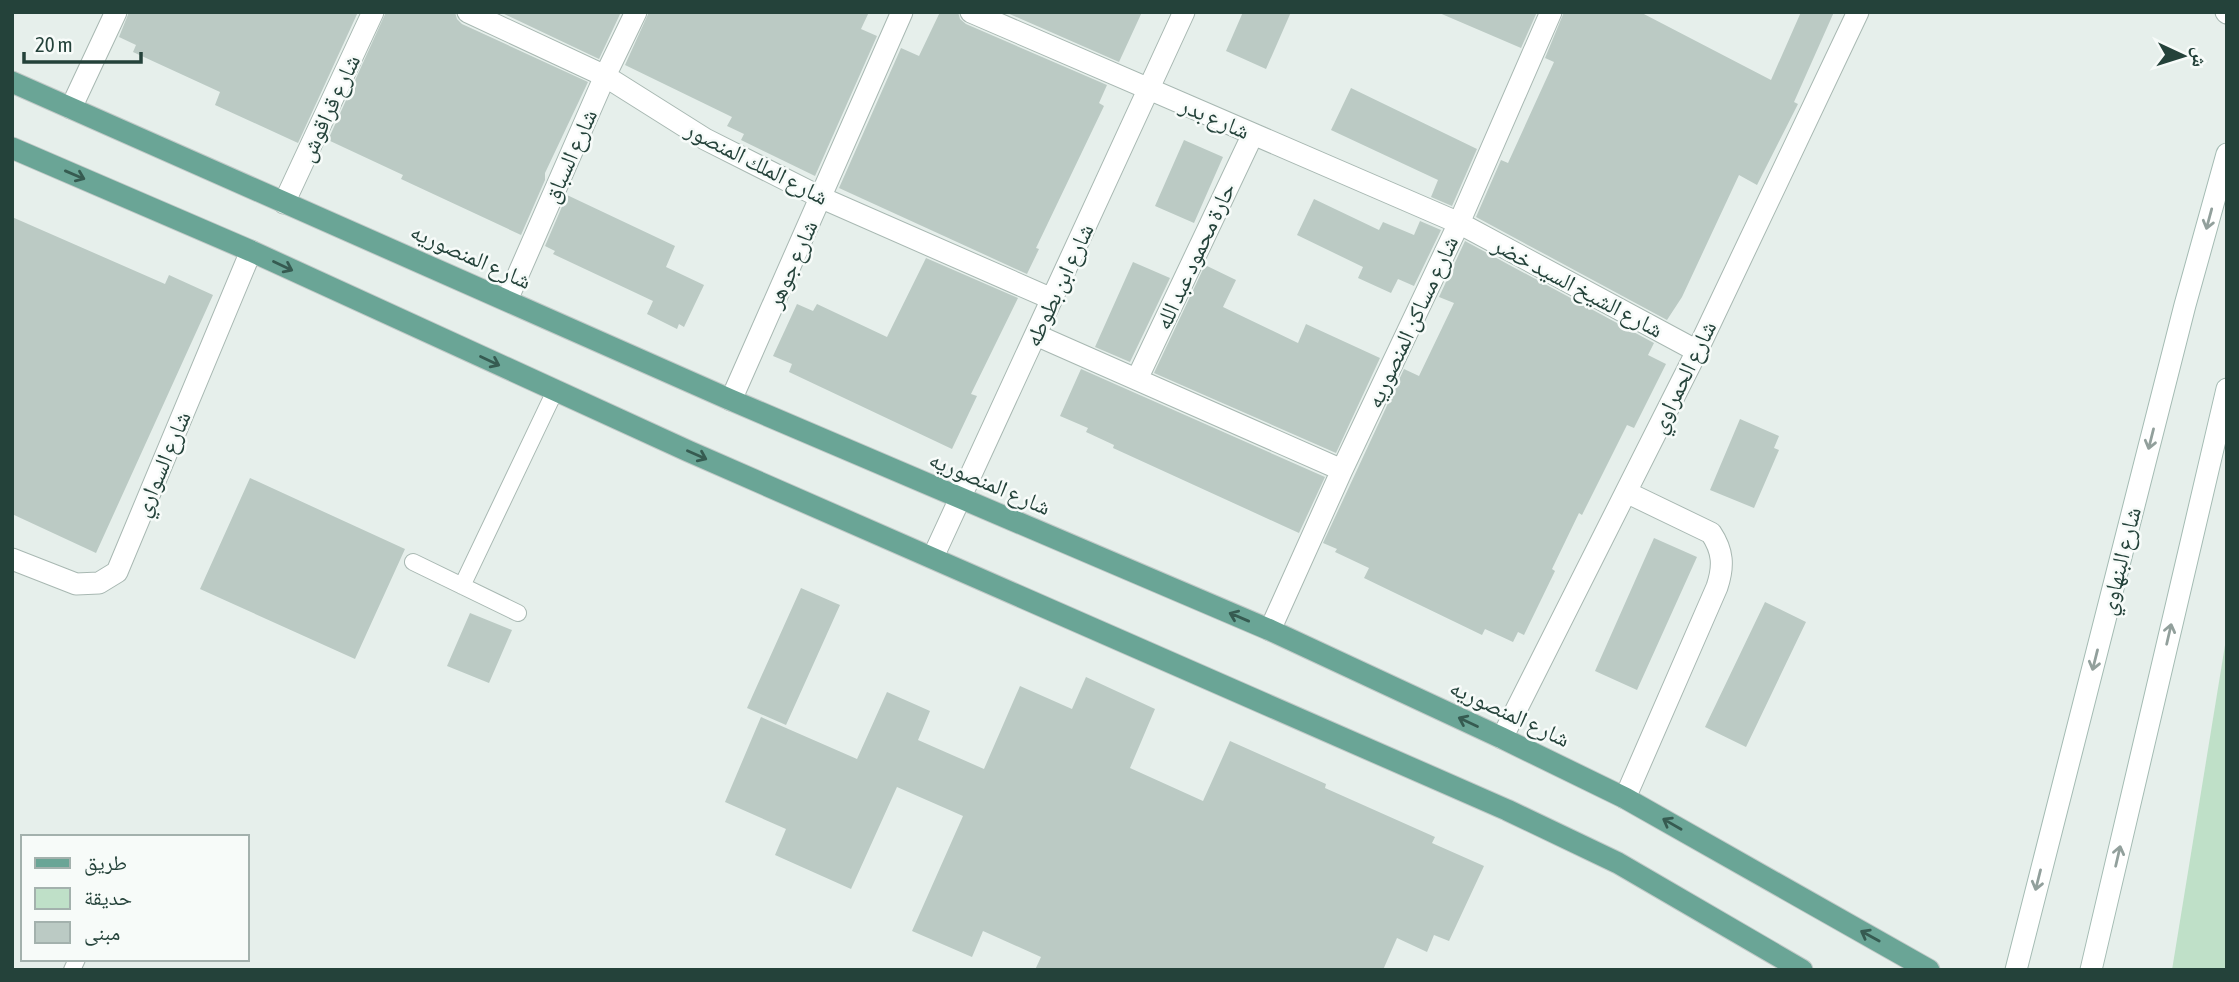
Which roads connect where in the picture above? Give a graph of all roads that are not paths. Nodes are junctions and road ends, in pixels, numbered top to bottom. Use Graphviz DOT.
graph roads {
  1 [pos="116,12"];
  2 [pos="373,12"];
  3 [pos="468,12"];
  4 [pos="636,12"];
  5 [pos="902,12"];
  6 [pos="971,12"];
  7 [pos="1184,12"];
  8 [pos="1551,12"];
  9 [pos="1858,12"];
  10 [pos="605,76"];
  11 [pos="12,82"];
  12 [pos="1148,89"];
  13 [pos="71,108"];
  14 [pos="1253,134"];
  15 [pos="12,148"];
  16 [pos="2227,154"];
  17 [pos="822,198"];
  18 [pos="284,203"];
  19 [pos="1459,223"];
  20 [pos="251,251"];
  21 [pos="1052,299"];
  22 [pos="508,300"];
  23 [pos="1035,335"];
  24 [pos="1697,351"];
  25 [pos="1137,379"];
  26 [pos="2227,389"];
  27 [pos="555,391"];
  28 [pos="731,400"];
  29 [pos="1342,470"];
  30 [pos="1626,492"];
  31 [pos="960,499"];
  32 [pos="933,557"];
  33 [pos="12,559"];
  34 [pos="413,562"];
  35 [pos="462,586"];
  36 [pos="518,613"];
  37 [pos="1270,630"];
  38 [pos="1502,738"];
  39 [pos="1625,798"];
  40 [pos="1802,970"];
  41 [pos="1929,970"];
  42 [pos="2015,970"];
  43 [pos="2091,970"];
  1 -- 13 [label="street"];
  2 -- 18 [label="street, شارع قراقوش"];
  3 -- 10 [label="street, شارع الملك المنصور"];
  4 -- 10 [label="street, شارع السباق"];
  5 -- 17 [label="street, شارع جوهر"];
  6 -- 12 [label="street, شارع بدر"];
  7 -- 12 [label="street, شارع ابن بطوطه"];
  8 -- 19 [label="street, شارع مساكن المنصوريه"];
  9 -- 24 [label="street, شارع الحمراوي"];
  10 -- 17 [label="street, شارع الملك المنصور"];
  10 -- 22 [label="street, شارع السباق"];
  11 -- 13 [label="main road, شارع المنصوريه"];
  12 -- 14 [label="street, شارع بدر"];
  12 -- 21 [label="street, شارع ابن بطوطه"];
  13 -- 18 [label="main road, شارع المنصوريه"];
  14 -- 19 [label="street, شارع بدر"];
  14 -- 25 [label="street, حارة محمود عبد الله"];
  15 -- 20 [label="main road, one-way"];
  16 -- 42 [label="street, شارع البنهاوي, one-way"];
  17 -- 21 [label="street, شارع الملك المنصور"];
  17 -- 28 [label="street, شارع جوهر"];
  18 -- 22 [label="main road, شارع المنصوريه"];
  19 -- 24 [label="street, شارع الشيخ السيد خضر"];
  19 -- 29 [label="street, شارع مساكن المنصوريه"];
  20 -- 27 [label="main road, one-way"];
  20 -- 33 [label="street, شارع السواري"];
  21 -- 23 [label="street, شارع ابن بطوطه"];
  22 -- 28 [label="main road, شارع المنصوريه"];
  23 -- 25 [label="street"];
  23 -- 31 [label="street, شارع ابن بطوطه"];
  24 -- 30 [label="street, شارع الحمراوي"];
  25 -- 29 [label="street"];
  43 -- 26 [label="street, one-way"];
  27 -- 32 [label="main road, one-way"];
  27 -- 35 [label="lane"];
  28 -- 31 [label="main road, شارع المنصوريه"];
  29 -- 37 [label="street, شارع مساكن المنصوريه"];
  30 -- 38 [label="street, شارع الحمراوي"];
  30 -- 39 [label="street"];
  31 -- 32 [label="street, شارع ابن بطوطه"];
  37 -- 31 [label="main road, شارع المنصوريه, one-way"];
  32 -- 40 [label="main road"];
  34 -- 35 [label="lane"];
  35 -- 36 [label="lane"];
  38 -- 37 [label="main road, شارع المنصوريه, one-way"];
  38 -- 39 [label="main road, شارع المنصوريه"];
  41 -- 39 [label="main road, شارع المنصوريه, one-way"];
}
